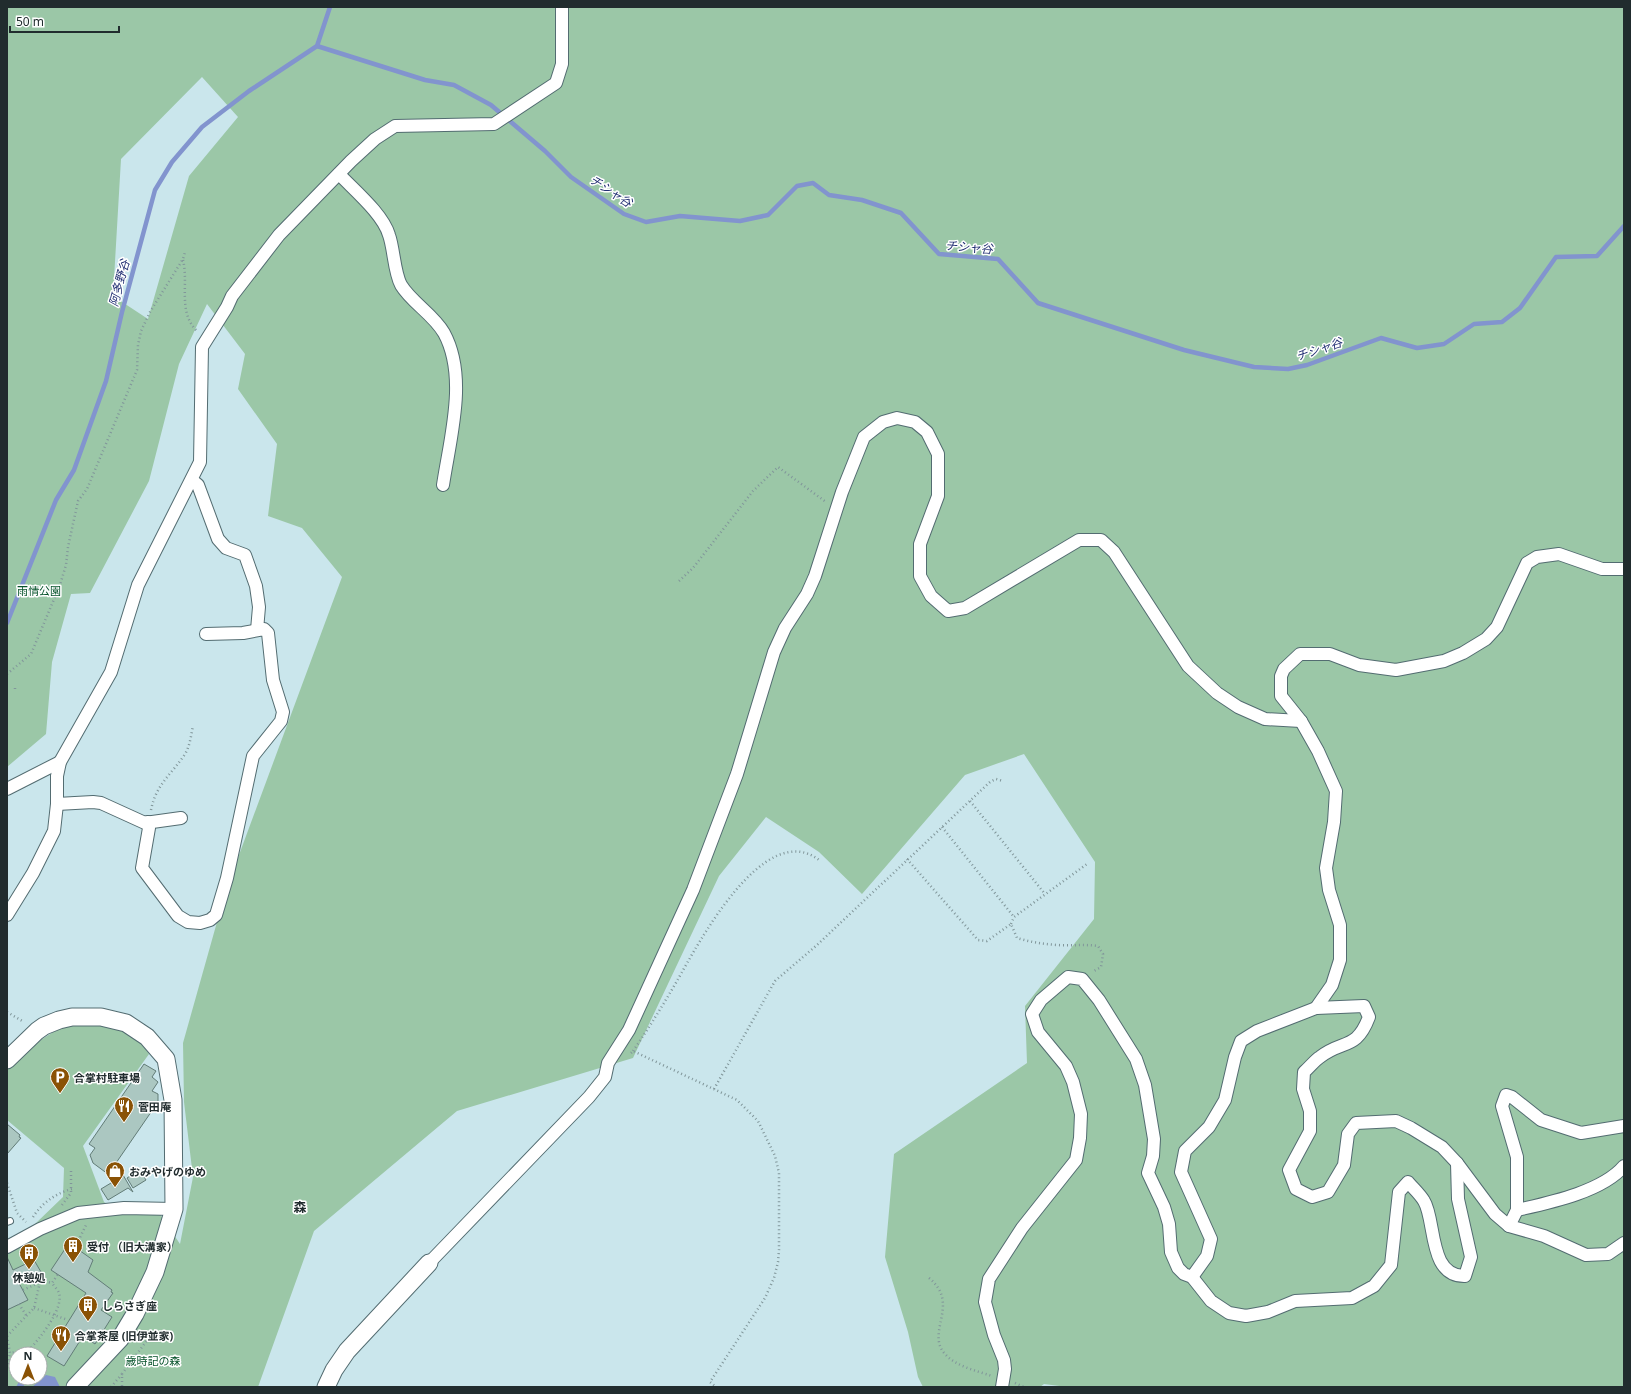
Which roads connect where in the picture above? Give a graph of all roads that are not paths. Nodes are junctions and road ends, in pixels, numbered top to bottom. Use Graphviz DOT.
graph roads {
  1 [pos="562,7"];
  2 [pos="339,174"];
  3 [pos="192,480"];
  4 [pos="444,485"];
  5 [pos="1624,569"];
  6 [pos="258,630"];
  7 [pos="206,634"];
  8 [pos="1301,721"];
  9 [pos="60,762"];
  10 [pos="7,790"];
  11 [pos="57,804"];
  12 [pos="181,818"];
  13 [pos="148,822"];
  14 [pos="7,915"];
  15 [pos="1316,1008"];
  16 [pos="7,1060"];
  17 [pos="1624,1126"];
  18 [pos="1457,1163"];
  19 [pos="1624,1166"];
  20 [pos="174,1209"];
  21 [pos="1516,1210"];
  22 [pos="1509,1226"];
  23 [pos="1624,1243"];
  24 [pos="7,1246"];
  25 [pos="429,1263"];
  26 [pos="1192,1277"];
  27 [pos="1003,1383"];
  28 [pos="76,1387"];
  29 [pos="326,1387"];
  1 -- 2 [label="street"];
  2 -- 3 [label="street"];
  2 -- 4 [label="street"];
  3 -- 6 [label="street"];
  3 -- 9 [label="street"];
  5 -- 8 [label="street"];
  6 -- 7 [label="street"];
  6 -- 13 [label="street"];
  8 -- 15 [label="street"];
  8 -- 25 [label="street"];
  9 -- 10 [label="street"];
  9 -- 11 [label="street"];
  11 -- 13 [label="street"];
  11 -- 14 [label="street"];
  12 -- 13 [label="street"];
  15 -- 18 [label="street"];
  15 -- 26 [label="street"];
  16 -- 20 [label="street"];
  17 -- 21 [label="street"];
  18 -- 22 [label="street"];
  18 -- 26 [label="street"];
  19 -- 21 [label="street"];
  20 -- 24 [label="street"];
  20 -- 28 [label="street"];
  21 -- 22 [label="street"];
  22 -- 23 [label="street"];
  25 -- 29 [label="street"];
  26 -- 27 [label="street"];
}
